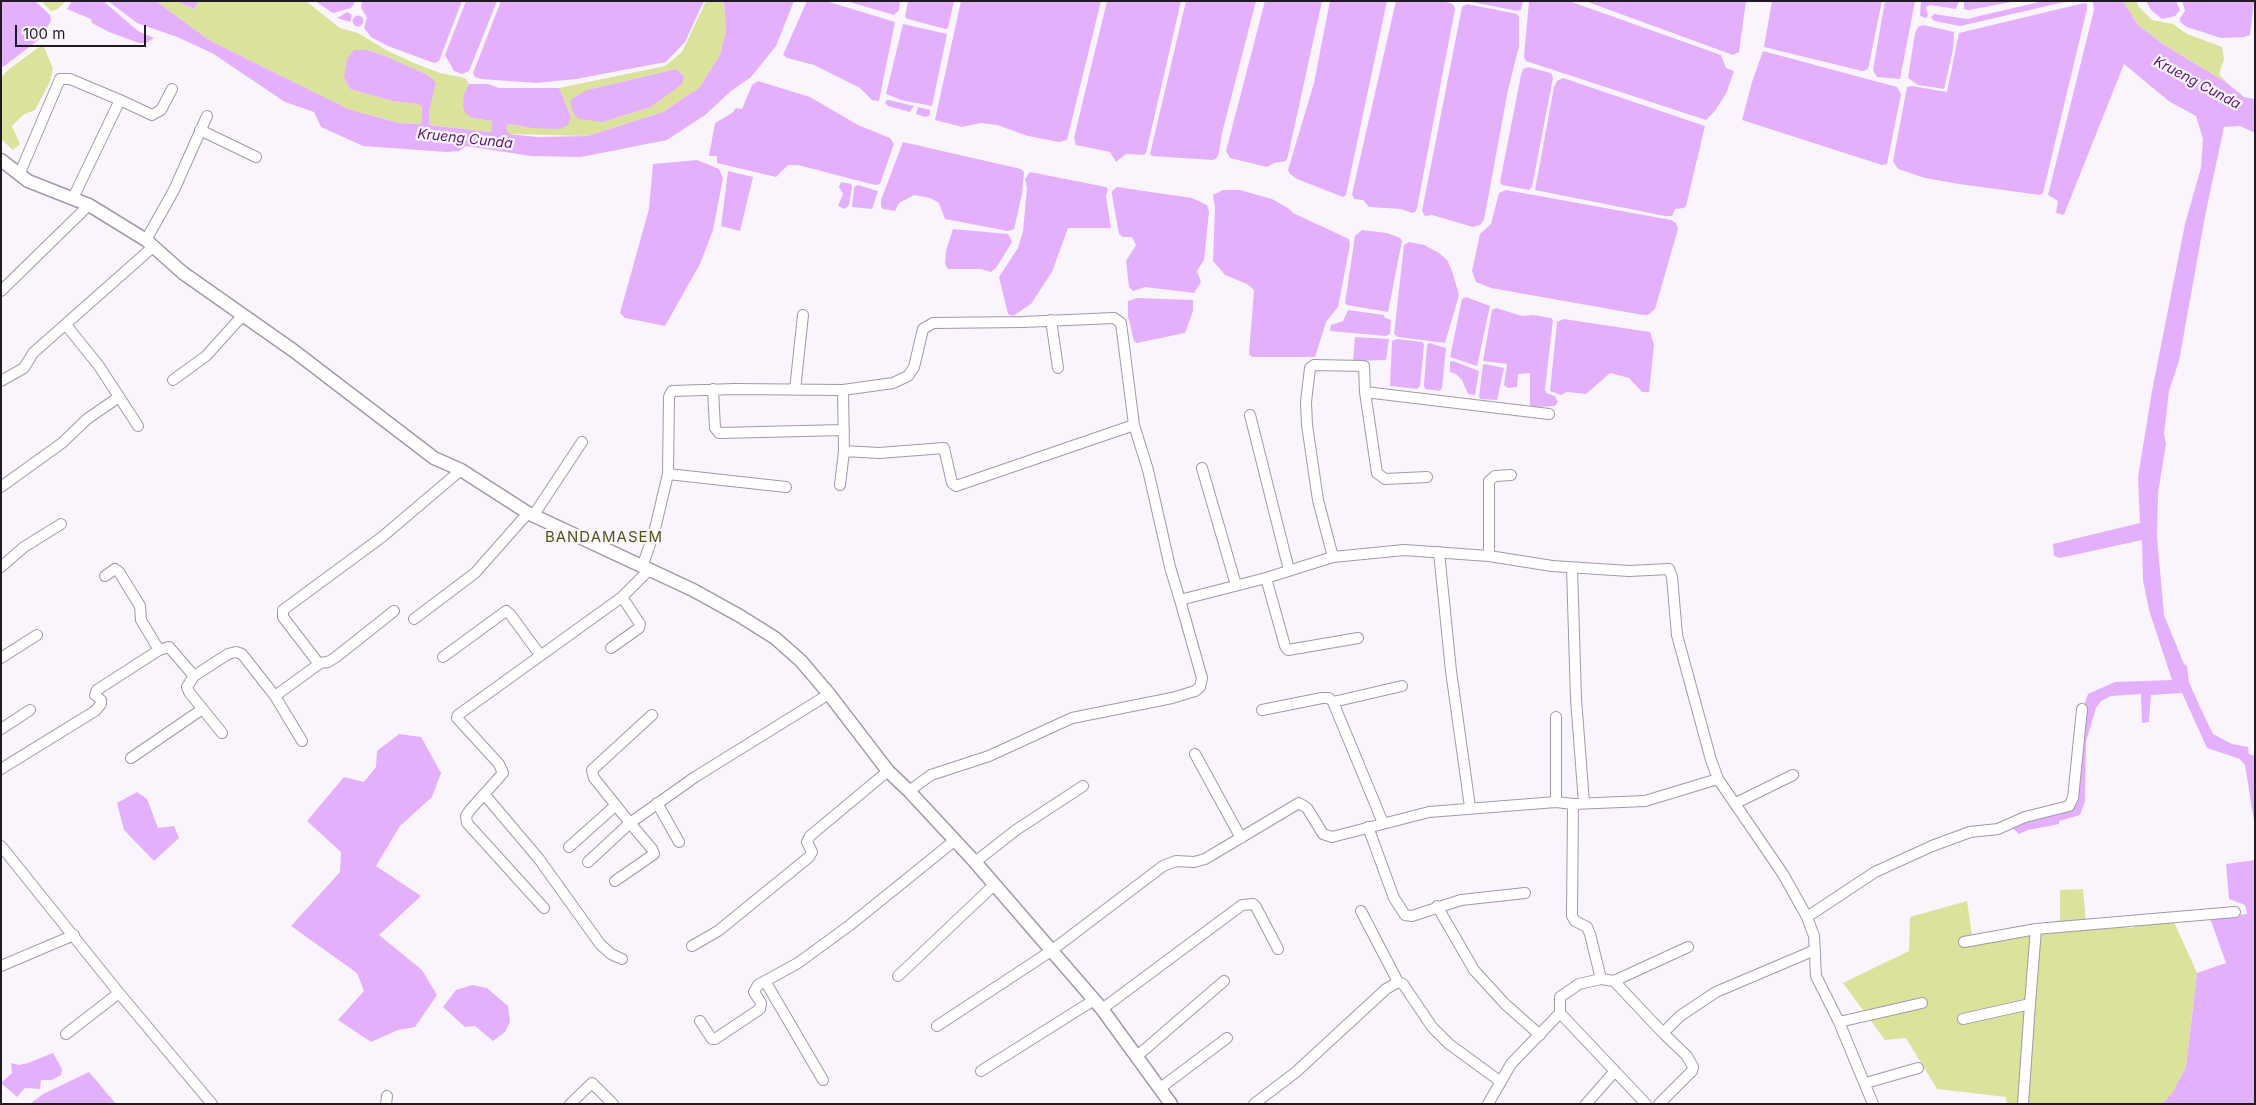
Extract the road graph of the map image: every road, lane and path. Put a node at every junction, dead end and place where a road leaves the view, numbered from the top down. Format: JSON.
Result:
{"nodes":[{"id":1,"x":172,"y":89,"type":"dead end"},
{"id":2,"x":120,"y":100,"type":"junction"},
{"id":3,"x":207,"y":116,"type":"dead end"},
{"id":4,"x":200,"y":130,"type":"junction"},
{"id":5,"x":256,"y":157,"type":"dead end"},
{"id":6,"x":1,"y":160,"type":"edge"},
{"id":7,"x":19,"y":175,"type":"junction"},
{"id":8,"x":74,"y":198,"type":"junction"},
{"id":9,"x":89,"y":205,"type":"junction"},
{"id":10,"x":150,"y":243,"type":"junction"},
{"id":11,"x":1,"y":291,"type":"edge"},
{"id":12,"x":243,"y":315,"type":"junction"},
{"id":13,"x":803,"y":315,"type":"dead end"},
{"id":14,"x":1051,"y":320,"type":"junction"},
{"id":15,"x":66,"y":324,"type":"junction"},
{"id":16,"x":1058,"y":368,"type":"dead end"},
{"id":17,"x":173,"y":380,"type":"dead end"},
{"id":18,"x":1,"y":382,"type":"edge"},
{"id":19,"x":714,"y":389,"type":"junction"},
{"id":20,"x":796,"y":390,"type":"junction"},
{"id":21,"x":843,"y":390,"type":"junction"},
{"id":22,"x":1365,"y":392,"type":"junction"},
{"id":23,"x":119,"y":396,"type":"junction"},
{"id":24,"x":1549,"y":414,"type":"dead end"},
{"id":25,"x":1250,"y":415,"type":"dead end"},
{"id":26,"x":1134,"y":425,"type":"junction"},
{"id":27,"x":138,"y":426,"type":"dead end"},
{"id":28,"x":844,"y":430,"type":"junction"},
{"id":29,"x":582,"y":442,"type":"dead end"},
{"id":30,"x":844,"y":451,"type":"junction"},
{"id":31,"x":1202,"y":468,"type":"dead end"},
{"id":32,"x":461,"y":470,"type":"junction"},
{"id":33,"x":668,"y":474,"type":"junction"},
{"id":34,"x":1511,"y":475,"type":"dead end"},
{"id":35,"x":1427,"y":477,"type":"dead end"},
{"id":36,"x":840,"y":485,"type":"dead end"},
{"id":37,"x":1,"y":487,"type":"edge"},
{"id":38,"x":786,"y":487,"type":"dead end"},
{"id":39,"x":531,"y":515,"type":"junction"},
{"id":40,"x":61,"y":524,"type":"dead end"},
{"id":41,"x":1439,"y":552,"type":"junction"},
{"id":42,"x":1489,"y":556,"type":"junction"},
{"id":43,"x":1333,"y":557,"type":"junction"},
{"id":44,"x":1,"y":567,"type":"edge"},
{"id":45,"x":645,"y":568,"type":"junction"},
{"id":46,"x":1572,"y":568,"type":"junction"},
{"id":47,"x":1289,"y":570,"type":"junction"},
{"id":48,"x":105,"y":576,"type":"dead end"},
{"id":49,"x":1266,"y":578,"type":"junction"},
{"id":50,"x":1236,"y":585,"type":"junction"},
{"id":51,"x":622,"y":597,"type":"junction"},
{"id":52,"x":1180,"y":600,"type":"junction"},
{"id":53,"x":394,"y":611,"type":"dead end"},
{"id":54,"x":414,"y":618,"type":"dead end"},
{"id":55,"x":37,"y":635,"type":"dead end"},
{"id":56,"x":1358,"y":638,"type":"dead end"},
{"id":57,"x":611,"y":648,"type":"dead end"},
{"id":58,"x":159,"y":650,"type":"junction"},
{"id":59,"x":540,"y":655,"type":"junction"},
{"id":60,"x":443,"y":657,"type":"dead end"},
{"id":61,"x":1,"y":658,"type":"edge"},
{"id":62,"x":319,"y":663,"type":"junction"},
{"id":63,"x":194,"y":676,"type":"junction"},
{"id":64,"x":1402,"y":686,"type":"dead end"},
{"id":65,"x":829,"y":694,"type":"junction"},
{"id":66,"x":275,"y":696,"type":"junction"},
{"id":67,"x":1333,"y":702,"type":"junction"},
{"id":68,"x":2082,"y":709,"type":"dead end"},
{"id":69,"x":30,"y":710,"type":"dead end"},
{"id":70,"x":201,"y":710,"type":"junction"},
{"id":71,"x":1262,"y":710,"type":"dead end"},
{"id":72,"x":652,"y":714,"type":"dead end"},
{"id":73,"x":1556,"y":717,"type":"dead end"},
{"id":74,"x":1,"y":730,"type":"edge"},
{"id":75,"x":222,"y":733,"type":"dead end"},
{"id":76,"x":302,"y":741,"type":"dead end"},
{"id":77,"x":1195,"y":754,"type":"dead end"},
{"id":78,"x":131,"y":758,"type":"dead end"},
{"id":79,"x":1,"y":769,"type":"edge"},
{"id":80,"x":888,"y":771,"type":"junction"},
{"id":81,"x":1793,"y":776,"type":"dead end"},
{"id":82,"x":1718,"y":779,"type":"junction"},
{"id":83,"x":1083,"y":786,"type":"dead end"},
{"id":84,"x":909,"y":791,"type":"junction"},
{"id":85,"x":484,"y":794,"type":"junction"},
{"id":86,"x":1556,"y":802,"type":"junction"},
{"id":87,"x":657,"y":803,"type":"junction"},
{"id":88,"x":1584,"y":803,"type":"junction"},
{"id":89,"x":1736,"y":803,"type":"junction"},
{"id":90,"x":1572,"y":804,"type":"junction"},
{"id":91,"x":616,"y":806,"type":"junction"},
{"id":92,"x":1470,"y":807,"type":"junction"},
{"id":93,"x":630,"y":822,"type":"junction"},
{"id":94,"x":1383,"y":823,"type":"junction"},
{"id":95,"x":1368,"y":827,"type":"junction"},
{"id":96,"x":1241,"y":838,"type":"junction"},
{"id":97,"x":954,"y":841,"type":"junction"},
{"id":98,"x":679,"y":842,"type":"dead end"},
{"id":99,"x":1,"y":846,"type":"edge"},
{"id":100,"x":569,"y":847,"type":"dead end"},
{"id":101,"x":588,"y":862,"type":"dead end"},
{"id":102,"x":975,"y":862,"type":"junction"},
{"id":103,"x":615,"y":881,"type":"dead end"},
{"id":104,"x":994,"y":885,"type":"junction"},
{"id":105,"x":1525,"y":893,"type":"dead end"},
{"id":106,"x":1437,"y":906,"type":"junction"},
{"id":107,"x":544,"y":908,"type":"dead end"},
{"id":108,"x":1361,"y":911,"type":"dead end"},
{"id":109,"x":2235,"y":912,"type":"dead end"},
{"id":110,"x":1807,"y":918,"type":"junction"},
{"id":111,"x":2036,"y":929,"type":"junction"},
{"id":112,"x":74,"y":935,"type":"junction"},
{"id":113,"x":1964,"y":942,"type":"dead end"},
{"id":114,"x":692,"y":946,"type":"dead end"},
{"id":115,"x":1688,"y":946,"type":"dead end"},
{"id":116,"x":1278,"y":949,"type":"dead end"},
{"id":117,"x":1815,"y":950,"type":"junction"},
{"id":118,"x":1051,"y":951,"type":"junction"},
{"id":119,"x":622,"y":959,"type":"dead end"},
{"id":120,"x":1,"y":966,"type":"edge"},
{"id":121,"x":898,"y":976,"type":"dead end"},
{"id":122,"x":1601,"y":979,"type":"junction"},
{"id":123,"x":764,"y":981,"type":"junction"},
{"id":124,"x":1224,"y":981,"type":"dead end"},
{"id":125,"x":1614,"y":981,"type":"junction"},
{"id":126,"x":1398,"y":982,"type":"junction"},
{"id":127,"x":119,"y":993,"type":"junction"},
{"id":128,"x":1922,"y":1003,"type":"dead end"},
{"id":129,"x":2030,"y":1004,"type":"junction"},
{"id":130,"x":1098,"y":1005,"type":"junction"},
{"id":131,"x":1560,"y":1013,"type":"junction"},
{"id":132,"x":1964,"y":1019,"type":"dead end"},
{"id":133,"x":700,"y":1021,"type":"dead end"},
{"id":134,"x":1839,"y":1022,"type":"junction"},
{"id":135,"x":937,"y":1026,"type":"dead end"},
{"id":136,"x":1664,"y":1033,"type":"junction"},
{"id":137,"x":66,"y":1034,"type":"dead end"},
{"id":138,"x":1540,"y":1035,"type":"junction"},
{"id":139,"x":1227,"y":1038,"type":"dead end"},
{"id":140,"x":1136,"y":1057,"type":"junction"},
{"id":141,"x":1918,"y":1068,"type":"dead end"},
{"id":142,"x":981,"y":1071,"type":"dead end"},
{"id":143,"x":1615,"y":1071,"type":"junction"},
{"id":144,"x":822,"y":1080,"type":"dead end"},
{"id":145,"x":1501,"y":1082,"type":"junction"},
{"id":146,"x":1866,"y":1083,"type":"junction"},
{"id":147,"x":1159,"y":1089,"type":"junction"},
{"id":148,"x":212,"y":1104,"type":"edge"},
{"id":149,"x":570,"y":1104,"type":"edge"},
{"id":150,"x":613,"y":1104,"type":"edge"},
{"id":151,"x":1171,"y":1104,"type":"edge"},
{"id":152,"x":1254,"y":1104,"type":"edge"},
{"id":153,"x":1488,"y":1104,"type":"edge"},
{"id":154,"x":1586,"y":1104,"type":"edge"},
{"id":155,"x":1646,"y":1104,"type":"edge"},
{"id":156,"x":1659,"y":1104,"type":"edge"},
{"id":157,"x":1873,"y":1104,"type":"edge"},
{"id":158,"x":2023,"y":1104,"type":"edge"}],
"edges":[{"from":1,"to":2,"type":"street"},
{"from":2,"to":7,"type":"street"},
{"from":2,"to":8,"type":"street"},
{"from":3,"to":4,"type":"street"},
{"from":4,"to":5,"type":"street"},
{"from":4,"to":10,"type":"street"},
{"from":6,"to":7,"type":"street"},
{"from":7,"to":8,"type":"street"},
{"from":8,"to":9,"type":"street"},
{"from":9,"to":10,"type":"street"},
{"from":9,"to":11,"type":"street"},
{"from":10,"to":12,"type":"street"},
{"from":10,"to":15,"type":"street"},
{"from":12,"to":17,"type":"street"},
{"from":12,"to":32,"type":"street"},
{"from":13,"to":20,"type":"street"},
{"from":14,"to":16,"type":"street"},
{"from":14,"to":21,"type":"street"},
{"from":14,"to":26,"type":"street"},
{"from":15,"to":18,"type":"street"},
{"from":15,"to":23,"type":"street"},
{"from":19,"to":20,"type":"street"},
{"from":19,"to":28,"type":"street"},
{"from":19,"to":33,"type":"street"},
{"from":20,"to":21,"type":"street"},
{"from":21,"to":28,"type":"street"},
{"from":22,"to":24,"type":"street"},
{"from":22,"to":35,"type":"street"},
{"from":22,"to":43,"type":"street"},
{"from":23,"to":27,"type":"street"},
{"from":23,"to":37,"type":"street"},
{"from":25,"to":47,"type":"street"},
{"from":26,"to":30,"type":"street"},
{"from":26,"to":52,"type":"street"},
{"from":28,"to":30,"type":"street"},
{"from":29,"to":39,"type":"street"},
{"from":30,"to":36,"type":"street"},
{"from":31,"to":50,"type":"street"},
{"from":32,"to":39,"type":"street"},
{"from":32,"to":62,"type":"street"},
{"from":33,"to":38,"type":"street"},
{"from":33,"to":45,"type":"street"},
{"from":34,"to":42,"type":"street"},
{"from":39,"to":45,"type":"street"},
{"from":39,"to":54,"type":"street"},
{"from":40,"to":44,"type":"street"},
{"from":41,"to":42,"type":"street"},
{"from":41,"to":43,"type":"street"},
{"from":41,"to":92,"type":"street"},
{"from":42,"to":46,"type":"street"},
{"from":43,"to":47,"type":"street"},
{"from":45,"to":51,"type":"street"},
{"from":45,"to":65,"type":"street"},
{"from":46,"to":82,"type":"street"},
{"from":46,"to":88,"type":"street"},
{"from":47,"to":49,"type":"street"},
{"from":48,"to":58,"type":"street"},
{"from":49,"to":50,"type":"street"},
{"from":49,"to":56,"type":"street"},
{"from":50,"to":52,"type":"street"},
{"from":51,"to":57,"type":"street"},
{"from":51,"to":59,"type":"street"},
{"from":52,"to":84,"type":"street"},
{"from":53,"to":62,"type":"street"},
{"from":55,"to":61,"type":"street"},
{"from":58,"to":63,"type":"street"},
{"from":58,"to":79,"type":"street"},
{"from":59,"to":60,"type":"street"},
{"from":59,"to":85,"type":"street"},
{"from":62,"to":66,"type":"street"},
{"from":63,"to":66,"type":"street"},
{"from":63,"to":70,"type":"street"},
{"from":64,"to":67,"type":"street"},
{"from":65,"to":80,"type":"street"},
{"from":65,"to":87,"type":"street"},
{"from":66,"to":76,"type":"street"},
{"from":67,"to":71,"type":"street"},
{"from":67,"to":94,"type":"street"},
{"from":68,"to":110,"type":"street"},
{"from":69,"to":74,"type":"street"},
{"from":70,"to":75,"type":"street"},
{"from":70,"to":78,"type":"street"},
{"from":72,"to":91,"type":"street"},
{"from":73,"to":86,"type":"street"},
{"from":77,"to":96,"type":"street"},
{"from":80,"to":84,"type":"street"},
{"from":80,"to":114,"type":"street"},
{"from":81,"to":89,"type":"street"},
{"from":82,"to":88,"type":"street"},
{"from":82,"to":89,"type":"street"},
{"from":83,"to":102,"type":"street"},
{"from":84,"to":97,"type":"street"},
{"from":85,"to":107,"type":"street"},
{"from":85,"to":119,"type":"street"},
{"from":86,"to":90,"type":"street"},
{"from":86,"to":92,"type":"street"},
{"from":87,"to":93,"type":"street"},
{"from":87,"to":98,"type":"street"},
{"from":88,"to":90,"type":"street"},
{"from":89,"to":110,"type":"street"},
{"from":90,"to":122,"type":"street"},
{"from":91,"to":93,"type":"street"},
{"from":91,"to":100,"type":"street"},
{"from":92,"to":94,"type":"street"},
{"from":93,"to":101,"type":"street"},
{"from":93,"to":103,"type":"street"},
{"from":94,"to":95,"type":"street"},
{"from":95,"to":96,"type":"street"},
{"from":95,"to":106,"type":"street"},
{"from":96,"to":118,"type":"street"},
{"from":97,"to":102,"type":"street"},
{"from":97,"to":123,"type":"street"},
{"from":99,"to":112,"type":"street"},
{"from":102,"to":104,"type":"street"},
{"from":104,"to":118,"type":"street"},
{"from":104,"to":121,"type":"street"},
{"from":105,"to":106,"type":"street"},
{"from":106,"to":138,"type":"street"},
{"from":108,"to":126,"type":"street"},
{"from":109,"to":111,"type":"street"},
{"from":110,"to":117,"type":"street"},
{"from":111,"to":113,"type":"street"},
{"from":111,"to":129,"type":"street"},
{"from":112,"to":120,"type":"street"},
{"from":112,"to":127,"type":"street"},
{"from":115,"to":125,"type":"street"},
{"from":116,"to":130,"type":"street"},
{"from":117,"to":134,"type":"street"},
{"from":117,"to":136,"type":"street"},
{"from":118,"to":130,"type":"street"},
{"from":118,"to":135,"type":"street"},
{"from":122,"to":125,"type":"street"},
{"from":122,"to":131,"type":"street"},
{"from":123,"to":133,"type":"street"},
{"from":123,"to":144,"type":"street"},
{"from":124,"to":140,"type":"street"},
{"from":125,"to":136,"type":"street"},
{"from":126,"to":145,"type":"street"},
{"from":126,"to":152,"type":"street"},
{"from":127,"to":137,"type":"street"},
{"from":127,"to":148,"type":"street"},
{"from":128,"to":134,"type":"street"},
{"from":129,"to":132,"type":"street"},
{"from":129,"to":158,"type":"street"},
{"from":130,"to":140,"type":"street"},
{"from":130,"to":142,"type":"street"},
{"from":131,"to":138,"type":"street"},
{"from":131,"to":143,"type":"street"},
{"from":134,"to":146,"type":"street"},
{"from":136,"to":156,"type":"street"},
{"from":138,"to":145,"type":"street"},
{"from":139,"to":147,"type":"street"},
{"from":140,"to":147,"type":"street"},
{"from":141,"to":146,"type":"street"},
{"from":143,"to":154,"type":"street"},
{"from":143,"to":155,"type":"street"},
{"from":145,"to":153,"type":"street"},
{"from":146,"to":157,"type":"street"},
{"from":147,"to":151,"type":"street"},
{"from":149,"to":150,"type":"street"}]}
